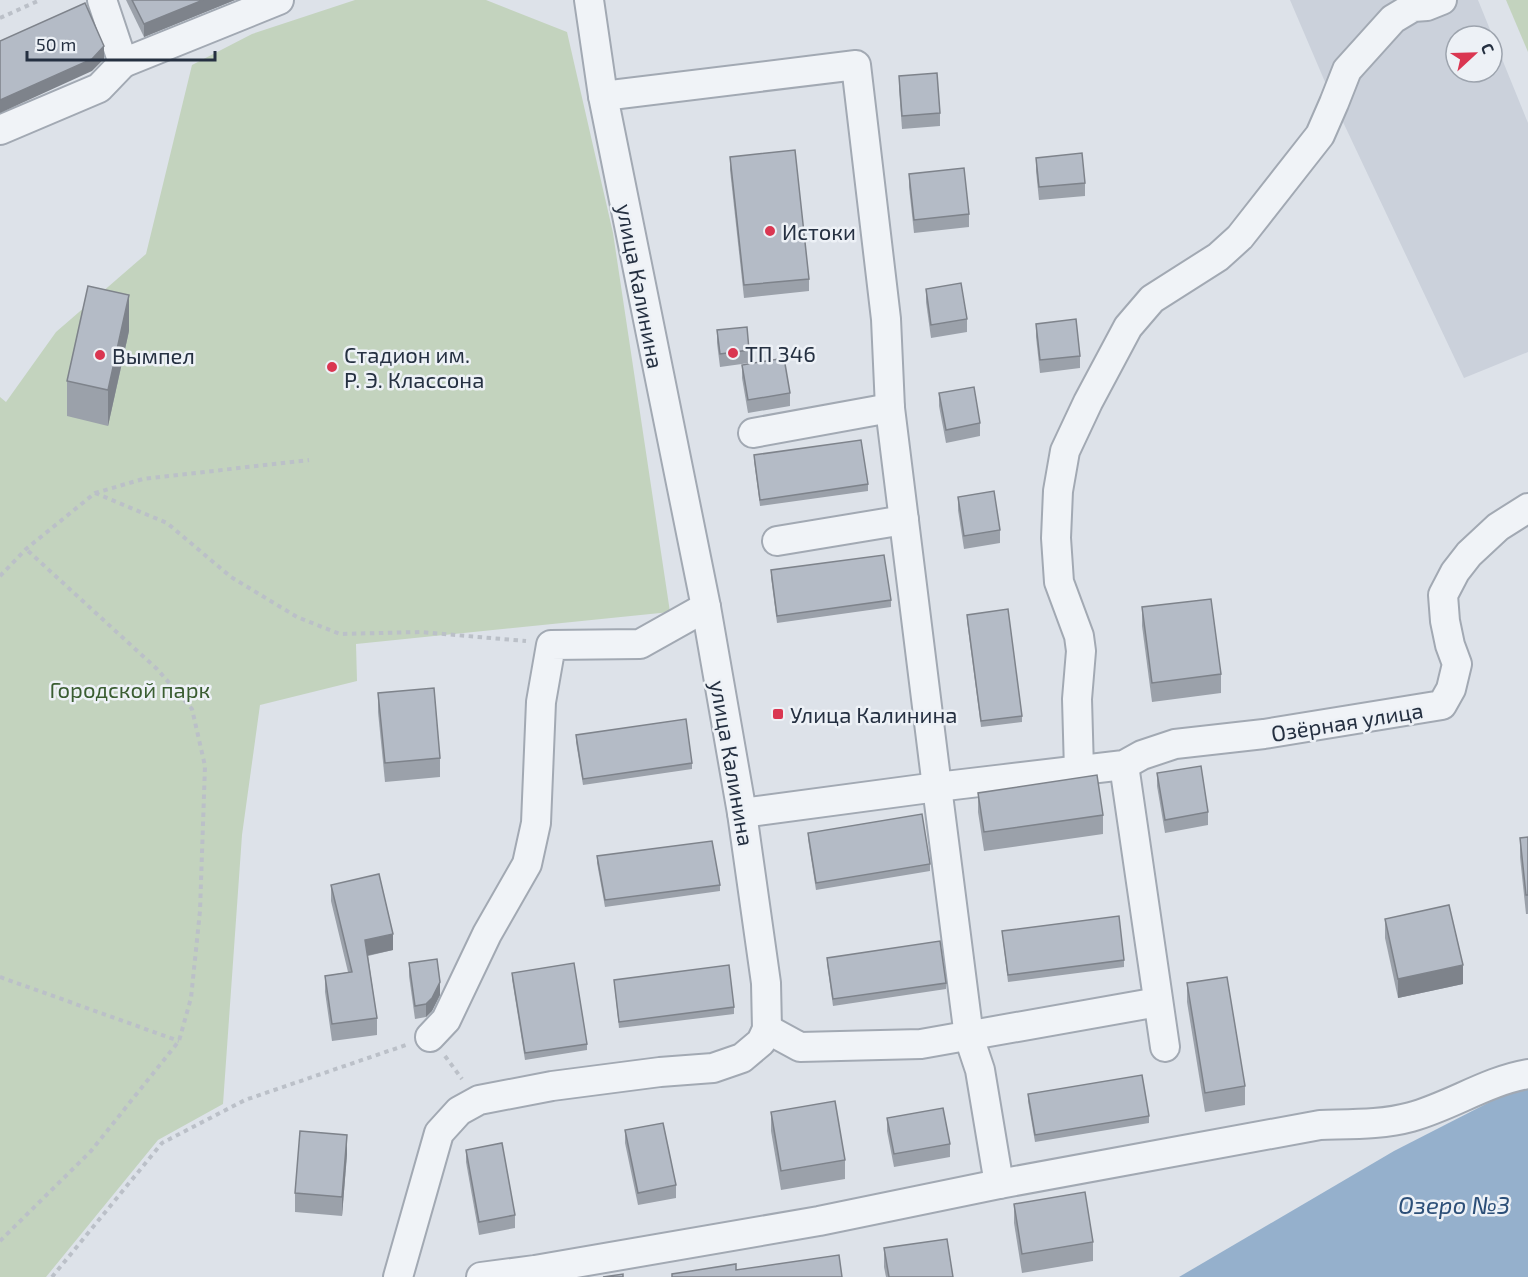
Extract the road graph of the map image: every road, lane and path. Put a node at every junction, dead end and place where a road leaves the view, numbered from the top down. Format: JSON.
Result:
{"nodes":[{"id":1,"x":40,"y":0,"type":"edge"},
{"id":2,"x":102,"y":0,"type":"edge"},
{"id":3,"x":279,"y":0,"type":"edge"},
{"id":4,"x":589,"y":0,"type":"edge"},
{"id":5,"x":1442,"y":0,"type":"edge"},
{"id":6,"x":1411,"y":3,"type":"edge"},
{"id":7,"x":0,"y":18,"type":"edge"},
{"id":8,"x":123,"y":63,"type":"junction"},
{"id":9,"x":603,"y":96,"type":"junction"},
{"id":10,"x":0,"y":130,"type":"edge"},
{"id":11,"x":890,"y":408,"type":"junction"},
{"id":12,"x":753,"y":433,"type":"dead end"},
{"id":13,"x":309,"y":460,"type":"dead end"},
{"id":14,"x":95,"y":493,"type":"junction"},
{"id":15,"x":1528,"y":508,"type":"edge"},
{"id":16,"x":904,"y":520,"type":"junction"},
{"id":17,"x":777,"y":541,"type":"dead end"},
{"id":18,"x":26,"y":549,"type":"junction"},
{"id":19,"x":0,"y":576,"type":"edge"},
{"id":20,"x":706,"y":607,"type":"junction"},
{"id":21,"x":551,"y":645,"type":"junction"},
{"id":22,"x":1124,"y":765,"type":"junction"},
{"id":23,"x":1079,"y":770,"type":"junction"},
{"id":24,"x":937,"y":787,"type":"junction"},
{"id":25,"x":742,"y":813,"type":"junction"},
{"id":26,"x":0,"y":977,"type":"edge"},
{"id":27,"x":1158,"y":1002,"type":"junction"},
{"id":28,"x":767,"y":1029,"type":"junction"},
{"id":29,"x":430,"y":1037,"type":"junction"},
{"id":30,"x":969,"y":1037,"type":"junction"},
{"id":31,"x":179,"y":1041,"type":"junction"},
{"id":32,"x":1165,"y":1047,"type":"dead end"},
{"id":33,"x":1526,"y":1073,"type":"edge"},
{"id":34,"x":479,"y":1100,"type":"junction"},
{"id":35,"x":999,"y":1184,"type":"junction"},
{"id":36,"x":0,"y":1241,"type":"edge"},
{"id":37,"x":52,"y":1277,"type":"edge"},
{"id":38,"x":398,"y":1277,"type":"edge"},
{"id":39,"x":481,"y":1277,"type":"edge"}],
"edges":[{"from":1,"to":7,"type":"path"},
{"from":2,"to":8,"type":"street"},
{"from":3,"to":8,"type":"street"},
{"from":4,"to":9,"type":"street","name":"улица Калинина"},
{"from":5,"to":6,"type":"street"},
{"from":6,"to":23,"type":"street"},
{"from":8,"to":10,"type":"street"},
{"from":9,"to":11,"type":"street"},
{"from":9,"to":20,"type":"street","name":"улица Калинина"},
{"from":11,"to":12,"type":"street"},
{"from":11,"to":16,"type":"street"},
{"from":13,"to":14,"type":"path"},
{"from":14,"to":18,"type":"path"},
{"from":14,"to":21,"type":"path"},
{"from":15,"to":22,"type":"street","name":"Озёрная улица"},
{"from":16,"to":17,"type":"street"},
{"from":16,"to":24,"type":"street"},
{"from":18,"to":19,"type":"path"},
{"from":18,"to":31,"type":"path"},
{"from":20,"to":21,"type":"street"},
{"from":20,"to":25,"type":"street","name":"улица Калинина"},
{"from":21,"to":29,"type":"street"},
{"from":22,"to":23,"type":"street"},
{"from":22,"to":27,"type":"street"},
{"from":23,"to":24,"type":"street"},
{"from":24,"to":25,"type":"street"},
{"from":24,"to":30,"type":"street"},
{"from":25,"to":28,"type":"street","name":"улица Калинина"},
{"from":26,"to":31,"type":"path"},
{"from":27,"to":30,"type":"street"},
{"from":27,"to":32,"type":"street"},
{"from":28,"to":30,"type":"street"},
{"from":28,"to":34,"type":"street"},
{"from":29,"to":34,"type":"path"},
{"from":29,"to":37,"type":"path"},
{"from":30,"to":35,"type":"street"},
{"from":31,"to":36,"type":"path"},
{"from":33,"to":35,"type":"street"},
{"from":34,"to":38,"type":"street"},
{"from":35,"to":39,"type":"street"}]}
